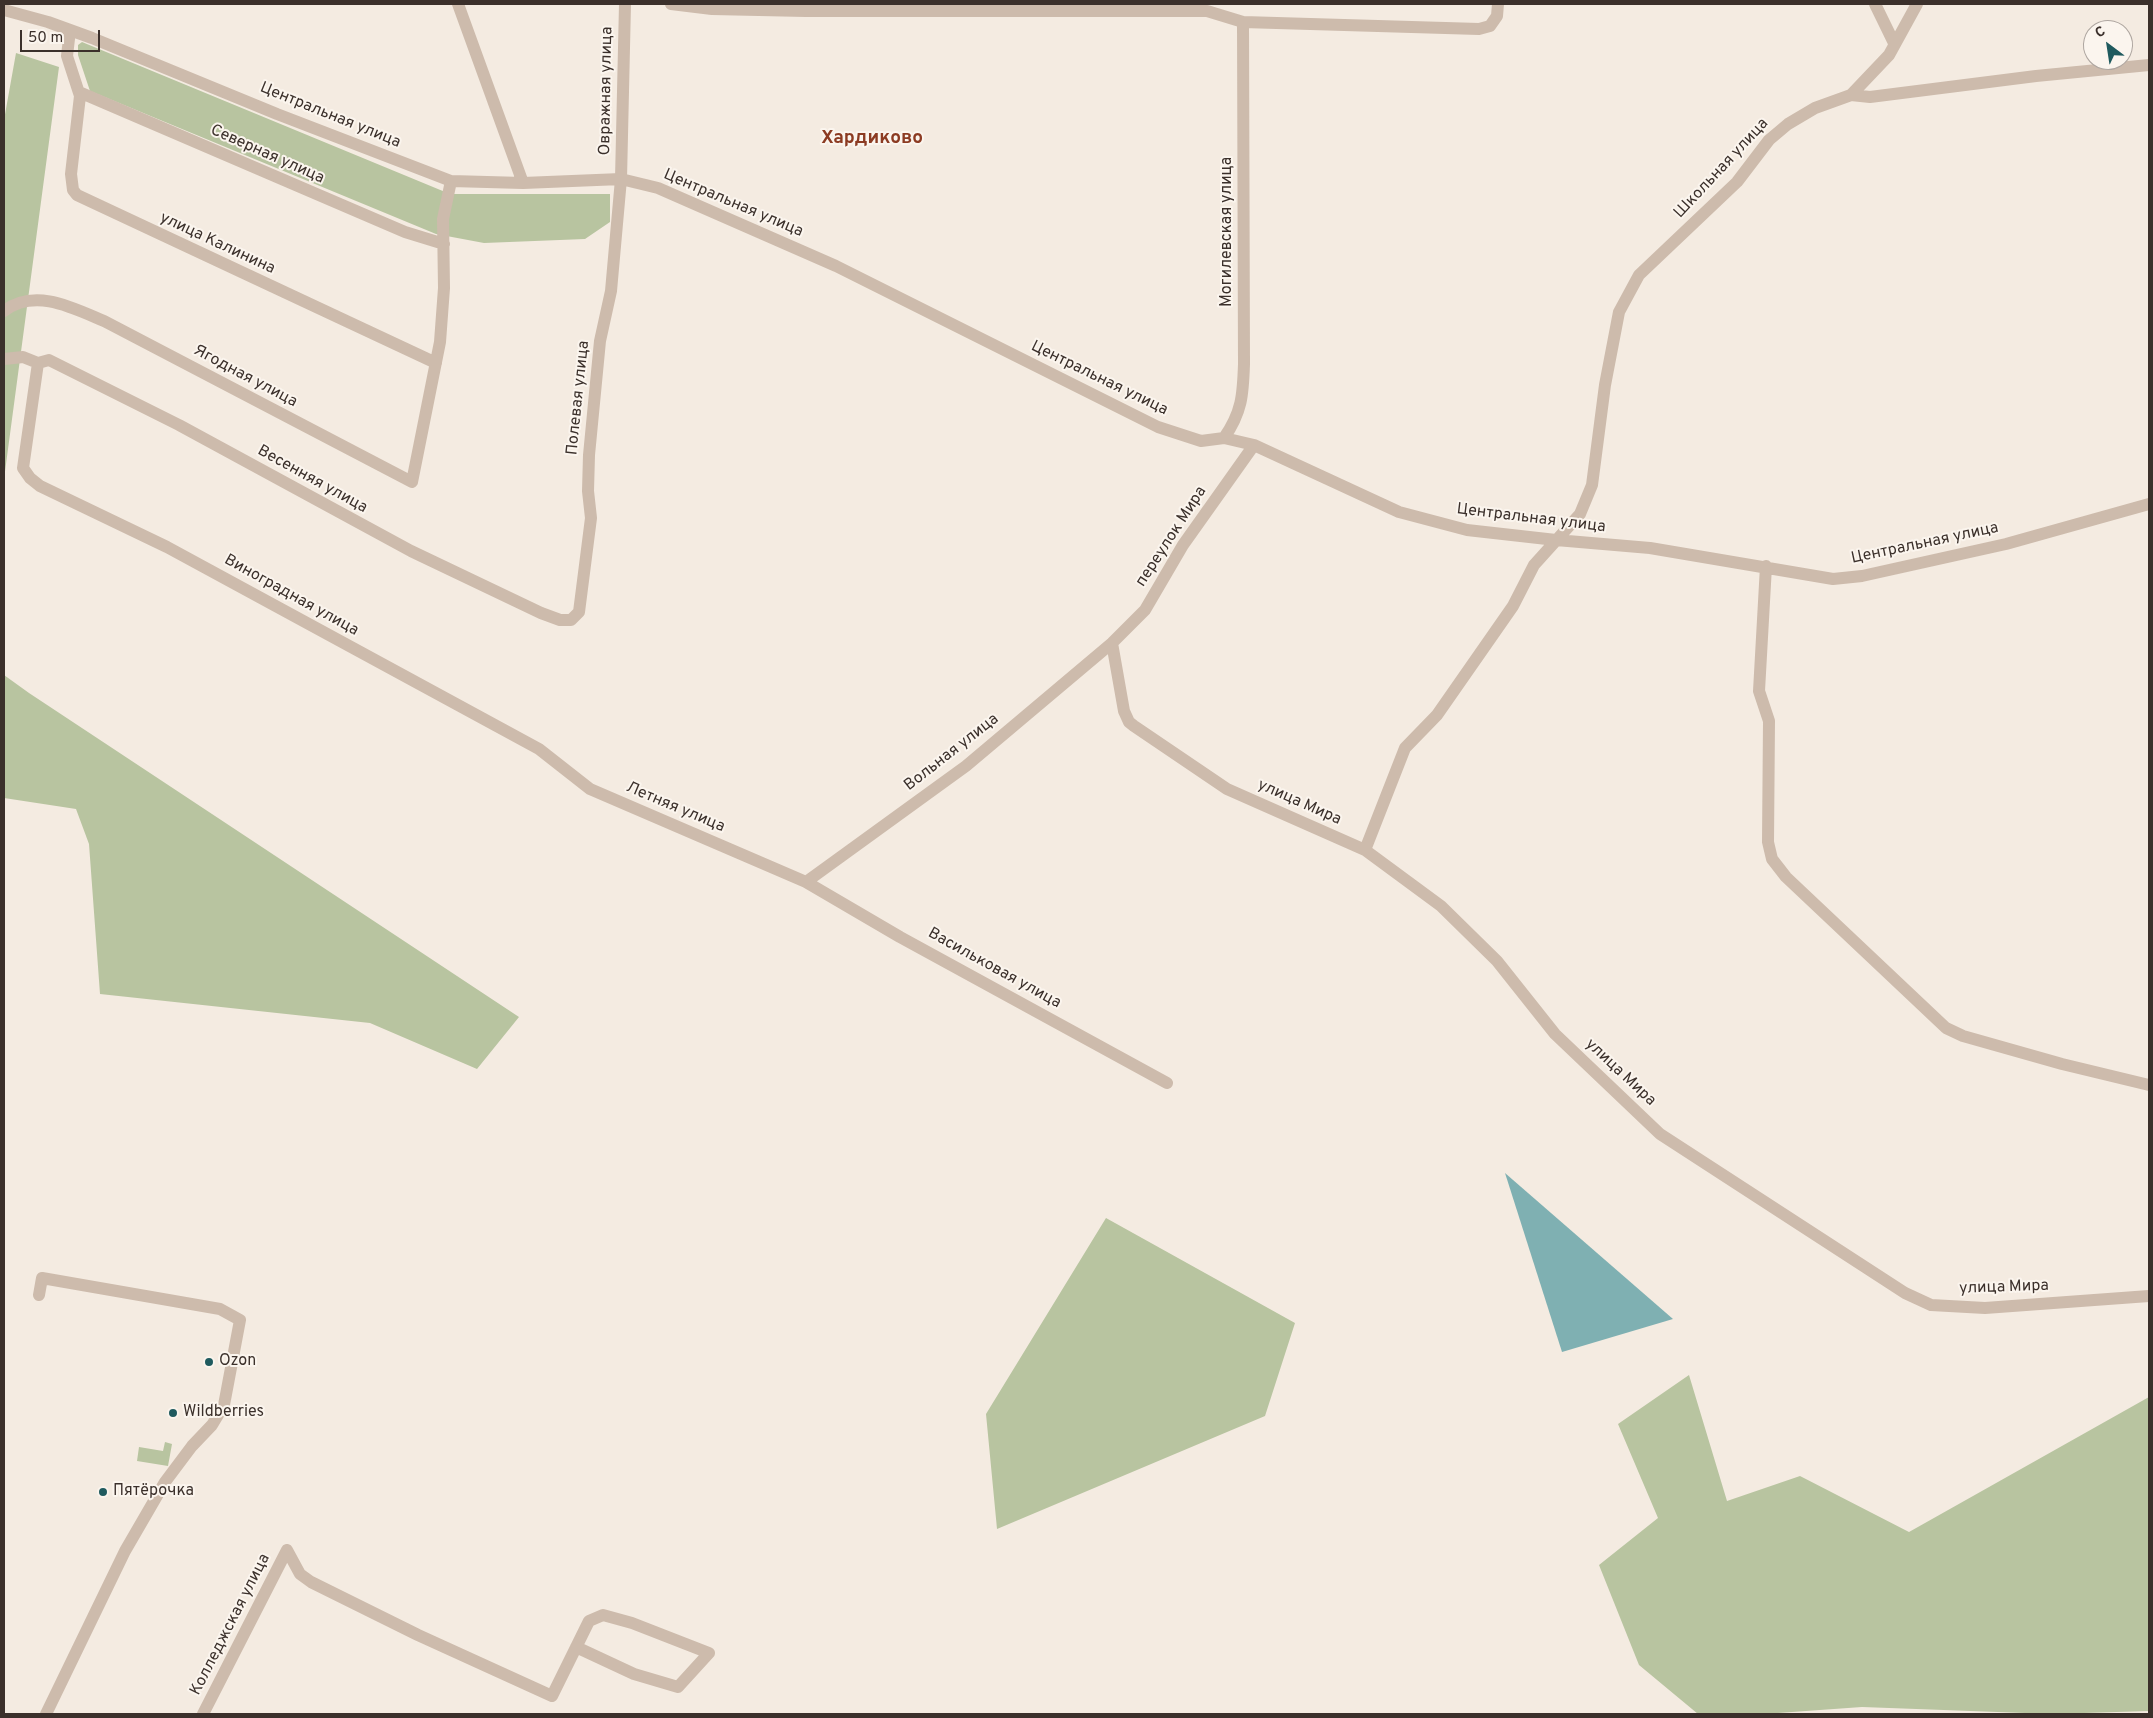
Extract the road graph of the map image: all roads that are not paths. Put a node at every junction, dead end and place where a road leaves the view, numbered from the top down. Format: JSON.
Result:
{"nodes":[{"id":1,"x":458,"y":4,"type":"edge"},
{"id":2,"x":625,"y":4,"type":"edge"},
{"id":3,"x":671,"y":4,"type":"edge"},
{"id":4,"x":1498,"y":4,"type":"edge"},
{"id":5,"x":1875,"y":4,"type":"edge"},
{"id":6,"x":1917,"y":4,"type":"edge"},
{"id":7,"x":806,"y":7,"type":"edge"},
{"id":8,"x":1151,"y":7,"type":"edge"},
{"id":9,"x":1102,"y":8,"type":"edge"},
{"id":10,"x":4,"y":10,"type":"edge"},
{"id":11,"x":1243,"y":22,"type":"junction"},
{"id":12,"x":70,"y":30,"type":"junction"},
{"id":13,"x":1894,"y":43,"type":"junction"},
{"id":14,"x":2149,"y":65,"type":"edge"},
{"id":15,"x":80,"y":94,"type":"junction"},
{"id":16,"x":1851,"y":95,"type":"junction"},
{"id":17,"x":621,"y":179,"type":"junction"},
{"id":18,"x":451,"y":181,"type":"junction"},
{"id":19,"x":523,"y":183,"type":"junction"},
{"id":20,"x":444,"y":244,"type":"junction"},
{"id":21,"x":4,"y":311,"type":"edge"},
{"id":22,"x":4,"y":359,"type":"edge"},
{"id":23,"x":38,"y":363,"type":"junction"},
{"id":24,"x":436,"y":363,"type":"junction"},
{"id":25,"x":1224,"y":438,"type":"junction"},
{"id":26,"x":1254,"y":445,"type":"junction"},
{"id":27,"x":2149,"y":504,"type":"edge"},
{"id":28,"x":1556,"y":540,"type":"junction"},
{"id":29,"x":1766,"y":566,"type":"junction"},
{"id":30,"x":574,"y":618,"type":"joint"},
{"id":31,"x":1112,"y":643,"type":"junction"},
{"id":32,"x":539,"y":749,"type":"joint"},
{"id":33,"x":1365,"y":850,"type":"junction"},
{"id":34,"x":806,"y":882,"type":"junction"},
{"id":35,"x":1167,"y":1083,"type":"dead end"},
{"id":36,"x":2149,"y":1085,"type":"edge"},
{"id":37,"x":38,"y":1295,"type":"dead end"},
{"id":38,"x":2149,"y":1296,"type":"edge"},
{"id":39,"x":576,"y":1647,"type":"junction"},
{"id":40,"x":46,"y":1714,"type":"edge"},
{"id":41,"x":203,"y":1714,"type":"edge"}],
"edges":[{"from":1,"to":19,"type":"street"},
{"from":2,"to":17,"type":"street","name":"Овражная улица"},
{"from":3,"to":7,"type":"street"},
{"from":4,"to":11,"type":"street"},
{"from":5,"to":13,"type":"street"},
{"from":6,"to":13,"type":"street"},
{"from":7,"to":9,"type":"street"},
{"from":8,"to":9,"type":"street"},
{"from":8,"to":11,"type":"street"},
{"from":10,"to":12,"type":"street","name":"Центральная улица"},
{"from":11,"to":25,"type":"street","name":"Могилевская улица"},
{"from":12,"to":15,"type":"street"},
{"from":12,"to":18,"type":"street","name":"Центральная улица"},
{"from":13,"to":16,"type":"street"},
{"from":14,"to":16,"type":"street","name":"Школьная улица"},
{"from":15,"to":20,"type":"street","name":"Северная улица"},
{"from":15,"to":24,"type":"street","name":"улица Калинина"},
{"from":16,"to":28,"type":"street","name":"Школьная улица"},
{"from":17,"to":19,"type":"street","name":"Центральная улица"},
{"from":17,"to":25,"type":"street","name":"Центральная улица"},
{"from":17,"to":30,"type":"street","name":"Полевая улица"},
{"from":18,"to":19,"type":"street","name":"Центральная улица"},
{"from":18,"to":20,"type":"street"},
{"from":20,"to":24,"type":"street"},
{"from":21,"to":24,"type":"street","name":"Ягодная улица"},
{"from":22,"to":23,"type":"street","name":"Весенняя улица"},
{"from":23,"to":30,"type":"street","name":"Весенняя улица"},
{"from":23,"to":32,"type":"street","name":"Виноградная улица"},
{"from":25,"to":26,"type":"street","name":"Центральная улица"},
{"from":26,"to":28,"type":"street","name":"Центральная улица"},
{"from":26,"to":31,"type":"street","name":"переулок Мира"},
{"from":27,"to":29,"type":"street","name":"Центральная улица"},
{"from":28,"to":29,"type":"street","name":"Центральная улица"},
{"from":28,"to":33,"type":"street","name":"Школьная улица"},
{"from":29,"to":36,"type":"street"},
{"from":31,"to":33,"type":"street","name":"улица Мира"},
{"from":31,"to":34,"type":"street","name":"Вольная улица"},
{"from":32,"to":34,"type":"street","name":"Летняя улица"},
{"from":33,"to":38,"type":"street","name":"улица Мира"},
{"from":34,"to":35,"type":"street","name":"Васильковая улица"},
{"from":37,"to":40,"type":"street"},
{"from":39,"to":39,"type":"street"},
{"from":39,"to":41,"type":"street","name":"Колледжская улица"}]}
